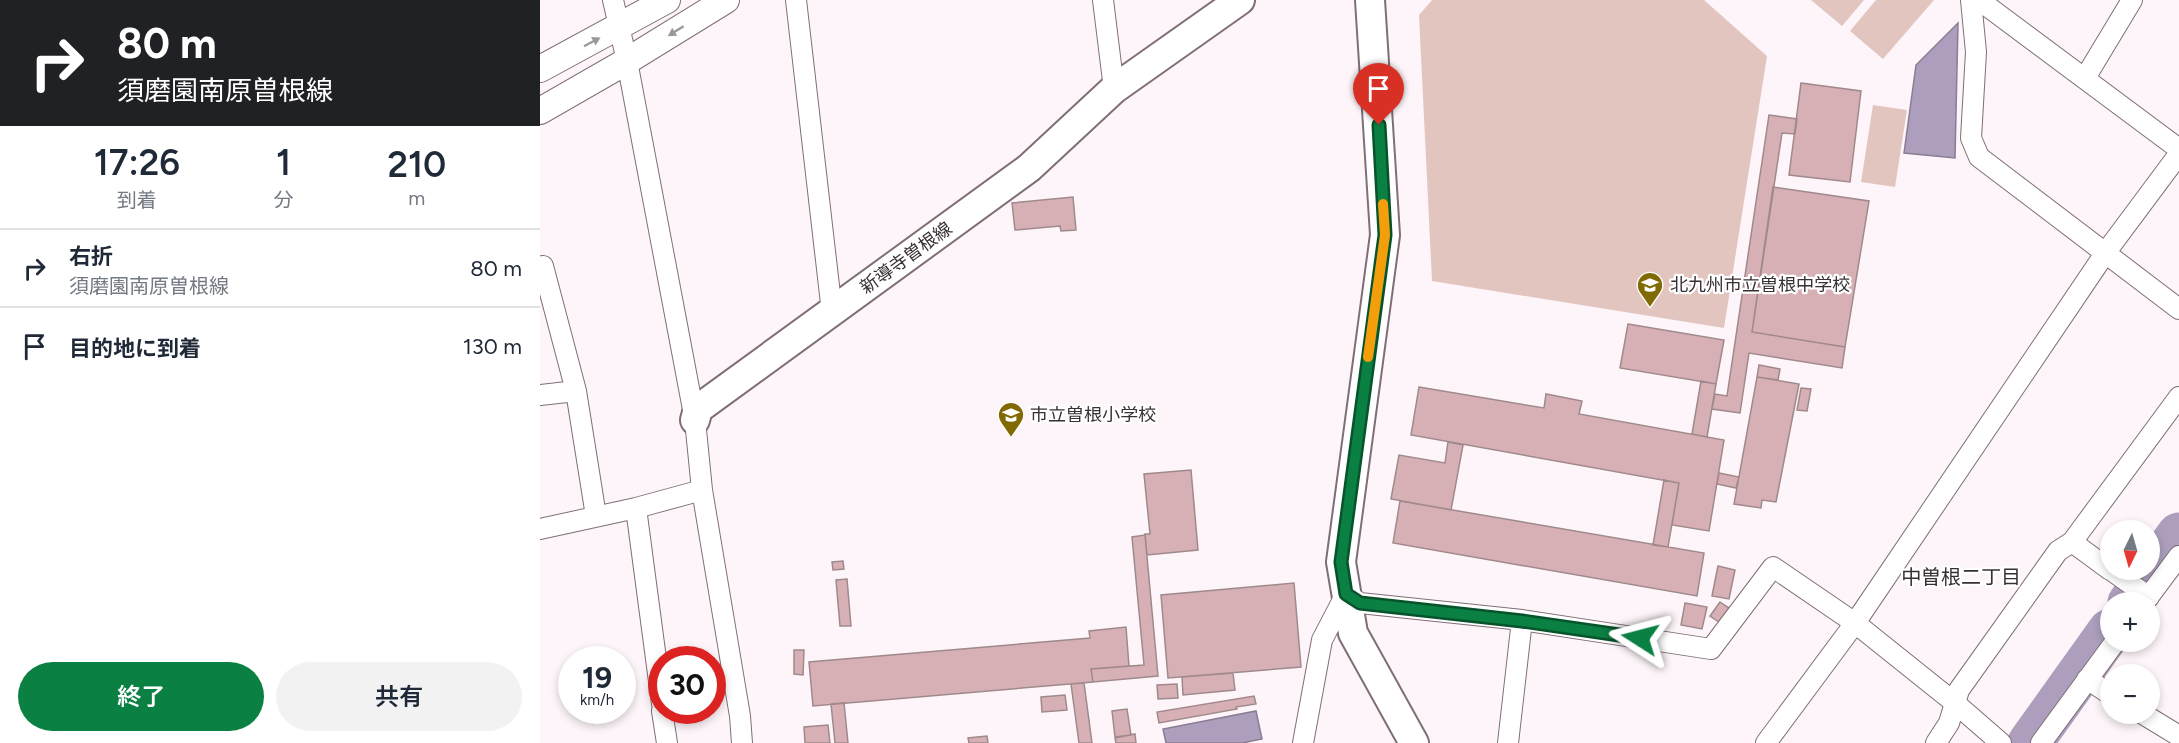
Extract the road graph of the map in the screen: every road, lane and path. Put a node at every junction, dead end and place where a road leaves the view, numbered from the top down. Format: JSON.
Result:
{"nodes":[{"id":1,"x":613,"y":0,"type":"edge"},
{"id":2,"x":667,"y":0,"type":"edge"},
{"id":3,"x":726,"y":0,"type":"edge"},
{"id":4,"x":796,"y":0,"type":"edge"},
{"id":5,"x":1103,"y":0,"type":"edge"},
{"id":6,"x":1240,"y":0,"type":"edge"},
{"id":7,"x":1370,"y":0,"type":"edge"},
{"id":8,"x":1971,"y":0,"type":"edge"},
{"id":9,"x":1979,"y":0,"type":"edge"},
{"id":10,"x":2132,"y":0,"type":"edge"},
{"id":11,"x":618,"y":28,"type":"junction"},
{"id":12,"x":627,"y":61,"type":"junction"},
{"id":13,"x":540,"y":69,"type":"edge"},
{"id":14,"x":2085,"y":78,"type":"junction"},
{"id":15,"x":1114,"y":89,"type":"junction"},
{"id":16,"x":540,"y":111,"type":"edge"},
{"id":17,"x":2179,"y":148,"type":"edge"},
{"id":18,"x":2179,"y":154,"type":"edge"},
{"id":19,"x":2106,"y":252,"type":"junction"},
{"id":20,"x":543,"y":266,"type":"dead end"},
{"id":21,"x":2179,"y":309,"type":"edge"},
{"id":22,"x":832,"y":312,"type":"junction"},
{"id":23,"x":576,"y":391,"type":"junction"},
{"id":24,"x":540,"y":395,"type":"edge"},
{"id":25,"x":2179,"y":397,"type":"edge"},
{"id":26,"x":695,"y":420,"type":"junction"},
{"id":27,"x":702,"y":490,"type":"junction"},
{"id":28,"x":636,"y":507,"type":"junction"},
{"id":29,"x":596,"y":516,"type":"junction"},
{"id":30,"x":540,"y":529,"type":"edge"},
{"id":31,"x":2072,"y":542,"type":"junction"},
{"id":32,"x":2179,"y":556,"type":"edge"},
{"id":33,"x":2100,"y":562,"type":"edge"},
{"id":34,"x":2123,"y":580,"type":"edge"},
{"id":35,"x":2137,"y":592,"type":"edge"},
{"id":36,"x":2152,"y":592,"type":"edge"},
{"id":37,"x":1346,"y":594,"type":"junction"},
{"id":38,"x":1522,"y":621,"type":"junction"},
{"id":39,"x":1855,"y":623,"type":"junction"},
{"id":40,"x":654,"y":646,"type":"edge"},
{"id":41,"x":2107,"y":652,"type":"edge"},
{"id":42,"x":2087,"y":679,"type":"junction"},
{"id":43,"x":2100,"y":687,"type":"edge"},
{"id":44,"x":1955,"y":703,"type":"junction"},
{"id":45,"x":664,"y":724,"type":"edge"},
{"id":46,"x":2159,"y":724,"type":"edge"},
{"id":47,"x":2179,"y":736,"type":"edge"},
{"id":48,"x":666,"y":743,"type":"edge"},
{"id":49,"x":742,"y":743,"type":"edge"},
{"id":50,"x":1303,"y":743,"type":"edge"},
{"id":51,"x":1414,"y":743,"type":"edge"},
{"id":52,"x":1508,"y":743,"type":"edge"},
{"id":53,"x":1766,"y":743,"type":"edge"},
{"id":54,"x":1936,"y":743,"type":"edge"},
{"id":55,"x":2001,"y":743,"type":"edge"},
{"id":56,"x":2042,"y":743,"type":"edge"}],
"edges":[{"from":1,"to":11,"type":"street"},
{"from":2,"to":11,"type":"street"},
{"from":3,"to":12,"type":"street","one_way":true},
{"from":4,"to":22,"type":"street"},
{"from":5,"to":15,"type":"street"},
{"from":6,"to":15,"type":"main road","name":"新導寺曽根線"},
{"from":7,"to":37,"type":"main road"},
{"from":8,"to":19,"type":"street"},
{"from":9,"to":14,"type":"street"},
{"from":10,"to":14,"type":"street"},
{"from":11,"to":12,"type":"street"},
{"from":13,"to":11,"type":"street","one_way":true},
{"from":12,"to":16,"type":"street"},
{"from":12,"to":26,"type":"street"},
{"from":14,"to":17,"type":"street"},
{"from":15,"to":22,"type":"main road","name":"新導寺曽根線"},
{"from":18,"to":19,"type":"street"},
{"from":19,"to":21,"type":"street"},
{"from":19,"to":39,"type":"street"},
{"from":20,"to":23,"type":"street"},
{"from":22,"to":26,"type":"main road","name":"新導寺曽根線"},
{"from":23,"to":24,"type":"street"},
{"from":23,"to":29,"type":"street"},
{"from":25,"to":31,"type":"street"},
{"from":26,"to":27,"type":"street"},
{"from":27,"to":28,"type":"street"},
{"from":27,"to":49,"type":"street"},
{"from":28,"to":29,"type":"street"},
{"from":28,"to":40,"type":"street"},
{"from":29,"to":30,"type":"street"},
{"from":31,"to":33,"type":"street"},
{"from":31,"to":44,"type":"street"},
{"from":32,"to":36,"type":"street"},
{"from":34,"to":35,"type":"street"},
{"from":37,"to":38,"type":"street"},
{"from":37,"to":50,"type":"street"},
{"from":37,"to":51,"type":"main road"},
{"from":38,"to":39,"type":"street"},
{"from":38,"to":52,"type":"street"},
{"from":39,"to":44,"type":"street"},
{"from":39,"to":53,"type":"street"},
{"from":41,"to":42,"type":"street"},
{"from":42,"to":43,"type":"street"},
{"from":42,"to":56,"type":"street"},
{"from":44,"to":54,"type":"street"},
{"from":44,"to":55,"type":"street"},
{"from":45,"to":48,"type":"street"},
{"from":46,"to":47,"type":"street"}]}
